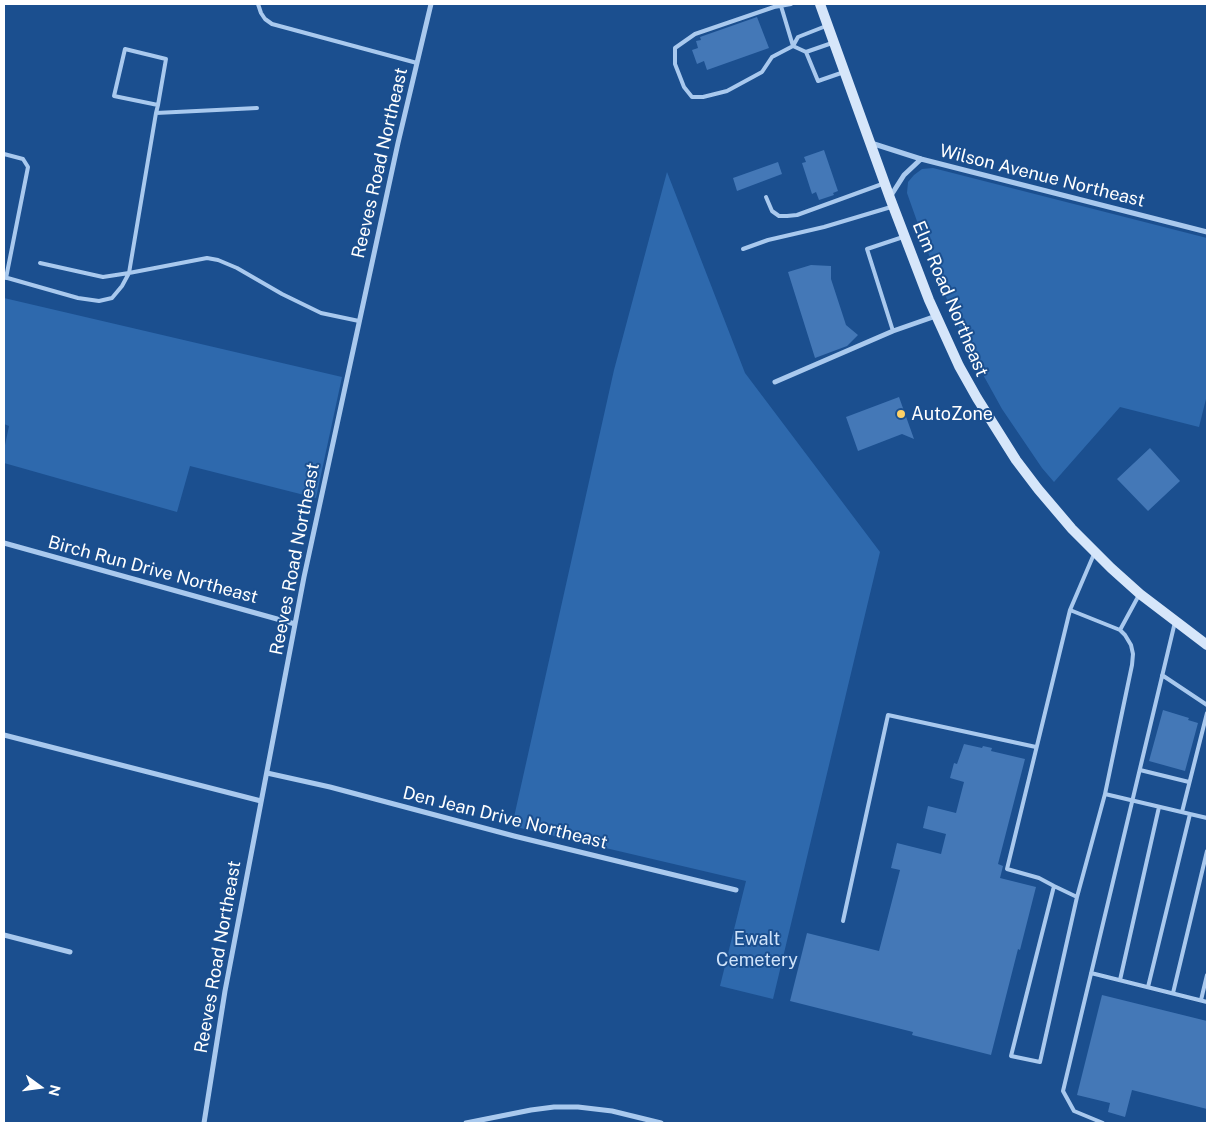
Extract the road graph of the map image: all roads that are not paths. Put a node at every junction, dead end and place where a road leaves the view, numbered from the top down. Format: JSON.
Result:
{"nodes":[{"id":1,"x":258,"y":4,"type":"edge"},
{"id":2,"x":431,"y":4,"type":"edge"},
{"id":3,"x":791,"y":4,"type":"edge"},
{"id":4,"x":820,"y":4,"type":"edge"},
{"id":5,"x":781,"y":6,"type":"junction"},
{"id":6,"x":828,"y":25,"type":"junction"},
{"id":7,"x":834,"y":42,"type":"junction"},
{"id":8,"x":793,"y":46,"type":"junction"},
{"id":9,"x":806,"y":52,"type":"junction"},
{"id":10,"x":417,"y":63,"type":"junction"},
{"id":11,"x":844,"y":71,"type":"junction"},
{"id":12,"x":158,"y":105,"type":"junction"},
{"id":13,"x":257,"y":108,"type":"dead end"},
{"id":14,"x":156,"y":113,"type":"junction"},
{"id":15,"x":871,"y":143,"type":"junction"},
{"id":16,"x":4,"y":154,"type":"edge"},
{"id":17,"x":921,"y":159,"type":"junction"},
{"id":18,"x":885,"y":183,"type":"junction"},
{"id":19,"x":766,"y":197,"type":"dead end"},
{"id":20,"x":892,"y":202,"type":"junction"},
{"id":21,"x":1207,"y":232,"type":"edge"},
{"id":22,"x":905,"y":236,"type":"junction"},
{"id":23,"x":743,"y":248,"type":"dead end"},
{"id":24,"x":40,"y":263,"type":"dead end"},
{"id":25,"x":129,"y":273,"type":"junction"},
{"id":26,"x":5,"y":278,"type":"edge"},
{"id":27,"x":936,"y":315,"type":"junction"},
{"id":28,"x":359,"y":321,"type":"junction"},
{"id":29,"x":893,"y":330,"type":"junction"},
{"id":30,"x":775,"y":382,"type":"dead end"},
{"id":31,"x":4,"y":543,"type":"edge"},
{"id":32,"x":1095,"y":552,"type":"junction"},
{"id":33,"x":1140,"y":594,"type":"junction"},
{"id":34,"x":1070,"y":610,"type":"junction"},
{"id":35,"x":1175,"y":622,"type":"junction"},
{"id":36,"x":295,"y":624,"type":"junction"},
{"id":37,"x":1120,"y":630,"type":"junction"},
{"id":38,"x":1207,"y":645,"type":"edge"},
{"id":39,"x":1162,"y":675,"type":"junction"},
{"id":40,"x":1207,"y":705,"type":"edge"},
{"id":41,"x":1207,"y":713,"type":"edge"},
{"id":42,"x":4,"y":735,"type":"edge"},
{"id":43,"x":1036,"y":747,"type":"junction"},
{"id":44,"x":1140,"y":770,"type":"junction"},
{"id":45,"x":267,"y":773,"type":"junction"},
{"id":46,"x":1189,"y":782,"type":"junction"},
{"id":47,"x":1105,"y":794,"type":"junction"},
{"id":48,"x":1132,"y":800,"type":"junction"},
{"id":49,"x":261,"y":801,"type":"junction"},
{"id":50,"x":1159,"y":806,"type":"junction"},
{"id":51,"x":1182,"y":812,"type":"junction"},
{"id":52,"x":1190,"y":814,"type":"junction"},
{"id":53,"x":1207,"y":818,"type":"edge"},
{"id":54,"x":1207,"y":851,"type":"edge"},
{"id":55,"x":1054,"y":886,"type":"junction"},
{"id":56,"x":736,"y":890,"type":"dead end"},
{"id":57,"x":1078,"y":897,"type":"junction"},
{"id":58,"x":843,"y":921,"type":"dead end"},
{"id":59,"x":4,"y":935,"type":"edge"},
{"id":60,"x":70,"y":952,"type":"dead end"},
{"id":61,"x":1091,"y":973,"type":"junction"},
{"id":62,"x":1207,"y":975,"type":"edge"},
{"id":63,"x":1120,"y":980,"type":"junction"},
{"id":64,"x":1148,"y":987,"type":"junction"},
{"id":65,"x":1173,"y":993,"type":"junction"},
{"id":66,"x":1202,"y":1000,"type":"junction"},
{"id":67,"x":1207,"y":1002,"type":"edge"},
{"id":68,"x":204,"y":1123,"type":"edge"},
{"id":69,"x":466,"y":1123,"type":"edge"},
{"id":70,"x":661,"y":1123,"type":"edge"},
{"id":71,"x":1103,"y":1123,"type":"edge"}],
"edges":[{"from":1,"to":10,"type":"lane"},
{"from":2,"to":10,"type":"street","name":"Reeves Road Northeast"},
{"from":3,"to":5,"type":"lane"},
{"from":4,"to":6,"type":"main road","name":"Elm Road Northeast"},
{"from":5,"to":8,"type":"lane"},
{"from":5,"to":8,"type":"lane"},
{"from":6,"to":7,"type":"main road","name":"Elm Road Northeast"},
{"from":6,"to":8,"type":"lane"},
{"from":7,"to":9,"type":"lane"},
{"from":7,"to":11,"type":"main road","name":"Elm Road Northeast"},
{"from":8,"to":9,"type":"lane"},
{"from":9,"to":11,"type":"lane"},
{"from":10,"to":28,"type":"street","name":"Reeves Road Northeast"},
{"from":11,"to":15,"type":"main road","name":"Elm Road Northeast"},
{"from":12,"to":12,"type":"lane"},
{"from":12,"to":14,"type":"lane"},
{"from":13,"to":14,"type":"lane"},
{"from":14,"to":25,"type":"lane"},
{"from":15,"to":17,"type":"street","name":"Wilson Avenue Northeast"},
{"from":15,"to":18,"type":"main road","name":"Elm Road Northeast"},
{"from":16,"to":26,"type":"lane"},
{"from":17,"to":20,"type":"street"},
{"from":17,"to":21,"type":"street","name":"Wilson Avenue Northeast"},
{"from":18,"to":19,"type":"lane"},
{"from":18,"to":20,"type":"main road","name":"Elm Road Northeast"},
{"from":20,"to":22,"type":"main road","name":"Elm Road Northeast"},
{"from":20,"to":23,"type":"lane"},
{"from":22,"to":27,"type":"main road","name":"Elm Road Northeast"},
{"from":22,"to":29,"type":"lane"},
{"from":24,"to":25,"type":"lane"},
{"from":25,"to":26,"type":"lane"},
{"from":25,"to":28,"type":"lane"},
{"from":27,"to":29,"type":"street"},
{"from":27,"to":32,"type":"main road","name":"Elm Road Northeast"},
{"from":28,"to":36,"type":"street","name":"Reeves Road Northeast"},
{"from":29,"to":30,"type":"street"},
{"from":31,"to":36,"type":"street","name":"Birch Run Drive Northeast"},
{"from":32,"to":33,"type":"main road","name":"Elm Road Northeast"},
{"from":32,"to":34,"type":"lane"},
{"from":33,"to":35,"type":"main road","name":"Elm Road Northeast"},
{"from":33,"to":37,"type":"lane"},
{"from":34,"to":37,"type":"lane"},
{"from":34,"to":43,"type":"lane"},
{"from":35,"to":38,"type":"main road","name":"Elm Road Northeast"},
{"from":35,"to":39,"type":"lane"},
{"from":36,"to":45,"type":"street","name":"Reeves Road Northeast"},
{"from":37,"to":47,"type":"lane"},
{"from":39,"to":40,"type":"lane"},
{"from":39,"to":44,"type":"lane"},
{"from":41,"to":46,"type":"lane"},
{"from":42,"to":49,"type":"street"},
{"from":43,"to":55,"type":"lane"},
{"from":43,"to":58,"type":"lane"},
{"from":44,"to":46,"type":"lane"},
{"from":44,"to":48,"type":"lane"},
{"from":45,"to":49,"type":"street","name":"Reeves Road Northeast"},
{"from":45,"to":56,"type":"street","name":"Den Jean Drive Northeast"},
{"from":46,"to":51,"type":"lane"},
{"from":47,"to":48,"type":"lane"},
{"from":47,"to":57,"type":"lane"},
{"from":48,"to":50,"type":"lane"},
{"from":48,"to":61,"type":"lane"},
{"from":49,"to":68,"type":"street","name":"Reeves Road Northeast"},
{"from":50,"to":51,"type":"lane"},
{"from":50,"to":63,"type":"lane"},
{"from":51,"to":52,"type":"lane"},
{"from":52,"to":53,"type":"lane"},
{"from":52,"to":64,"type":"lane"},
{"from":54,"to":65,"type":"lane"},
{"from":55,"to":57,"type":"lane"},
{"from":55,"to":57,"type":"lane"},
{"from":59,"to":60,"type":"street"},
{"from":61,"to":63,"type":"lane"},
{"from":61,"to":71,"type":"lane"},
{"from":62,"to":66,"type":"lane"},
{"from":63,"to":64,"type":"lane"},
{"from":64,"to":65,"type":"lane"},
{"from":65,"to":66,"type":"lane"},
{"from":66,"to":67,"type":"lane"},
{"from":69,"to":70,"type":"street"}]}
